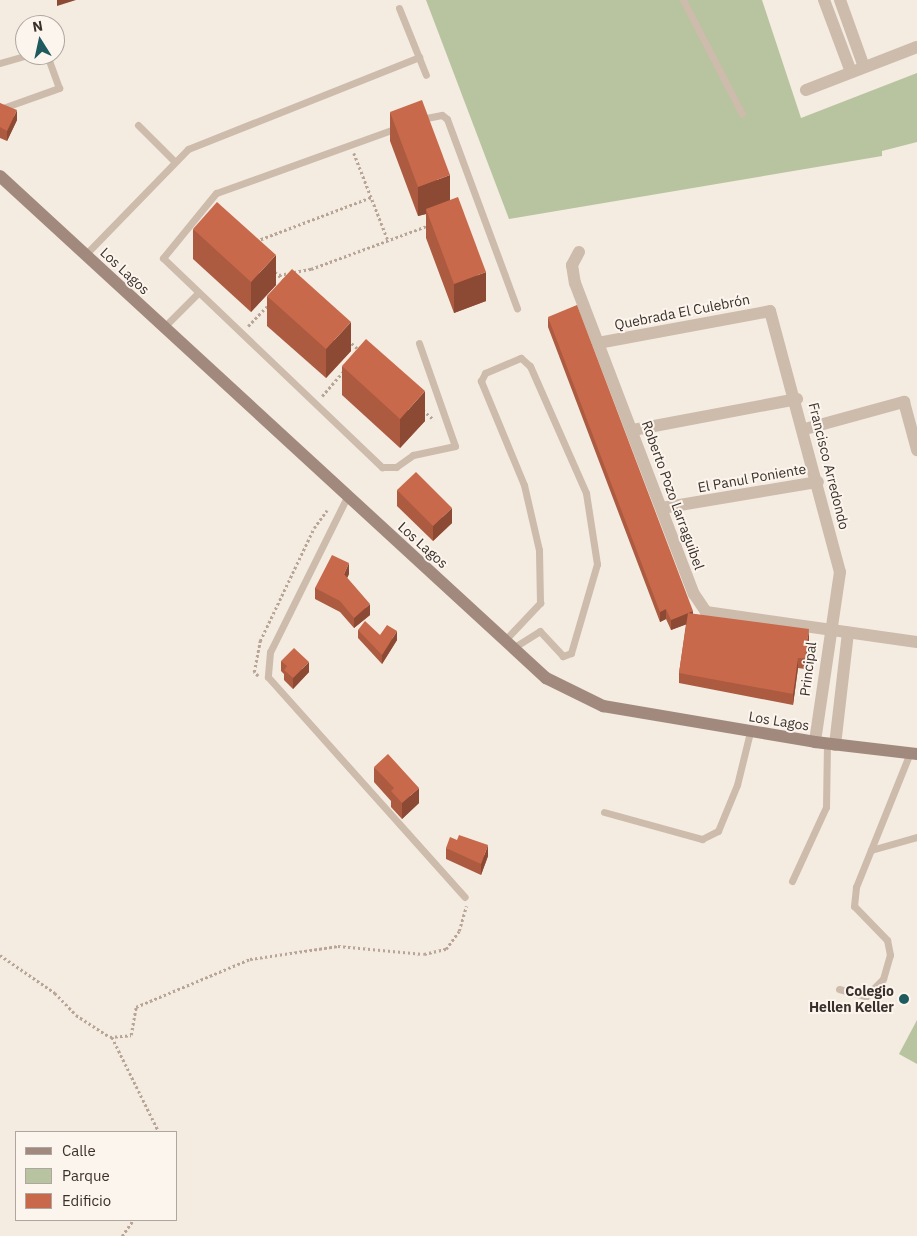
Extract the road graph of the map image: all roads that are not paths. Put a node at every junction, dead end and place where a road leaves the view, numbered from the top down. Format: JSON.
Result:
{"nodes":[{"id":1,"x":682,"y":0,"type":"edge"},
{"id":2,"x":824,"y":0,"type":"edge"},
{"id":3,"x":840,"y":0,"type":"edge"},
{"id":4,"x":399,"y":8,"type":"dead end"},
{"id":5,"x":917,"y":47,"type":"edge"},
{"id":6,"x":419,"y":57,"type":"junction"},
{"id":7,"x":15,"y":59,"type":"edge"},
{"id":8,"x":0,"y":63,"type":"edge"},
{"id":9,"x":51,"y":65,"type":"edge"},
{"id":10,"x":864,"y":67,"type":"junction"},
{"id":11,"x":851,"y":72,"type":"junction"},
{"id":12,"x":426,"y":75,"type":"dead end"},
{"id":13,"x":806,"y":90,"type":"dead end"},
{"id":14,"x":0,"y":109,"type":"edge"},
{"id":15,"x":742,"y":114,"type":"dead end"},
{"id":16,"x":414,"y":121,"type":"edge"},
{"id":17,"x":138,"y":125,"type":"dead end"},
{"id":18,"x":405,"y":125,"type":"edge"},
{"id":19,"x":174,"y":161,"type":"junction"},
{"id":20,"x":0,"y":176,"type":"edge"},
{"id":21,"x":579,"y":252,"type":"dead end"},
{"id":22,"x":85,"y":255,"type":"junction"},
{"id":23,"x":197,"y":294,"type":"junction"},
{"id":24,"x":517,"y":308,"type":"dead end"},
{"id":25,"x":770,"y":311,"type":"joint"},
{"id":26,"x":164,"y":327,"type":"junction"},
{"id":27,"x":419,"y":343,"type":"dead end"},
{"id":28,"x":598,"y":343,"type":"junction"},
{"id":29,"x":797,"y":399,"type":"junction"},
{"id":30,"x":805,"y":429,"type":"junction"},
{"id":31,"x":634,"y":430,"type":"junction"},
{"id":32,"x":917,"y":450,"type":"edge"},
{"id":33,"x":818,"y":482,"type":"junction"},
{"id":34,"x":344,"y":494,"type":"junction"},
{"id":35,"x":662,"y":508,"type":"junction"},
{"id":36,"x":828,"y":629,"type":"junction"},
{"id":37,"x":848,"y":634,"type":"junction"},
{"id":38,"x":917,"y":642,"type":"edge"},
{"id":39,"x":510,"y":643,"type":"junction"},
{"id":40,"x":750,"y":732,"type":"junction"},
{"id":41,"x":826,"y":744,"type":"junction"},
{"id":42,"x":914,"y":753,"type":"edge"},
{"id":43,"x":604,"y":812,"type":"dead end"},
{"id":44,"x":917,"y":837,"type":"edge"},
{"id":45,"x":871,"y":850,"type":"junction"},
{"id":46,"x":792,"y":881,"type":"dead end"},
{"id":47,"x":463,"y":899,"type":"road end"},
{"id":48,"x":839,"y":989,"type":"dead end"}],
"edges":[{"from":1,"to":15,"type":"lane"},
{"from":2,"to":11,"type":"street"},
{"from":3,"to":10,"type":"street"},
{"from":4,"to":6,"type":"lane"},
{"from":5,"to":10,"type":"street"},
{"from":6,"to":12,"type":"lane"},
{"from":6,"to":19,"type":"lane"},
{"from":7,"to":8,"type":"lane"},
{"from":9,"to":14,"type":"lane"},
{"from":10,"to":11,"type":"street"},
{"from":11,"to":13,"type":"street"},
{"from":16,"to":24,"type":"lane"},
{"from":17,"to":19,"type":"lane"},
{"from":18,"to":23,"type":"lane"},
{"from":19,"to":22,"type":"lane"},
{"from":20,"to":22,"type":"main road","name":"Los Lagos"},
{"from":21,"to":28,"type":"street","name":"Roberto Pozo Larraguibel"},
{"from":22,"to":26,"type":"main road","name":"Los Lagos"},
{"from":23,"to":26,"type":"lane"},
{"from":23,"to":27,"type":"lane"},
{"from":25,"to":28,"type":"street","name":"Quebrada El Culebrón"},
{"from":25,"to":29,"type":"street","name":"Francisco Arredondo"},
{"from":26,"to":34,"type":"main road","name":"Los Lagos"},
{"from":28,"to":31,"type":"street","name":"Roberto Pozo Larraguibel"},
{"from":29,"to":30,"type":"street","name":"Francisco Arredondo"},
{"from":29,"to":31,"type":"street"},
{"from":30,"to":32,"type":"street"},
{"from":30,"to":33,"type":"street","name":"Francisco Arredondo"},
{"from":31,"to":35,"type":"street","name":"Roberto Pozo Larraguibel"},
{"from":33,"to":35,"type":"street","name":"El Panul Poniente"},
{"from":33,"to":36,"type":"street","name":"Francisco Arredondo"},
{"from":34,"to":39,"type":"main road","name":"Los Lagos"},
{"from":34,"to":47,"type":"lane"},
{"from":35,"to":36,"type":"street","name":"Roberto Pozo Larraguibel"},
{"from":36,"to":37,"type":"street","name":"Roberto Pozo Larraguibel"},
{"from":36,"to":41,"type":"street","name":"Principal"},
{"from":37,"to":38,"type":"street","name":"Roberto Pozo Larraguibel"},
{"from":37,"to":41,"type":"street"},
{"from":39,"to":39,"type":"lane"},
{"from":39,"to":40,"type":"main road","name":"Los Lagos"},
{"from":40,"to":41,"type":"main road","name":"Los Lagos"},
{"from":40,"to":43,"type":"lane"},
{"from":41,"to":42,"type":"main road","name":"Los Lagos"},
{"from":41,"to":46,"type":"lane"},
{"from":42,"to":45,"type":"lane"},
{"from":44,"to":45,"type":"lane"},
{"from":45,"to":48,"type":"lane"}]}
